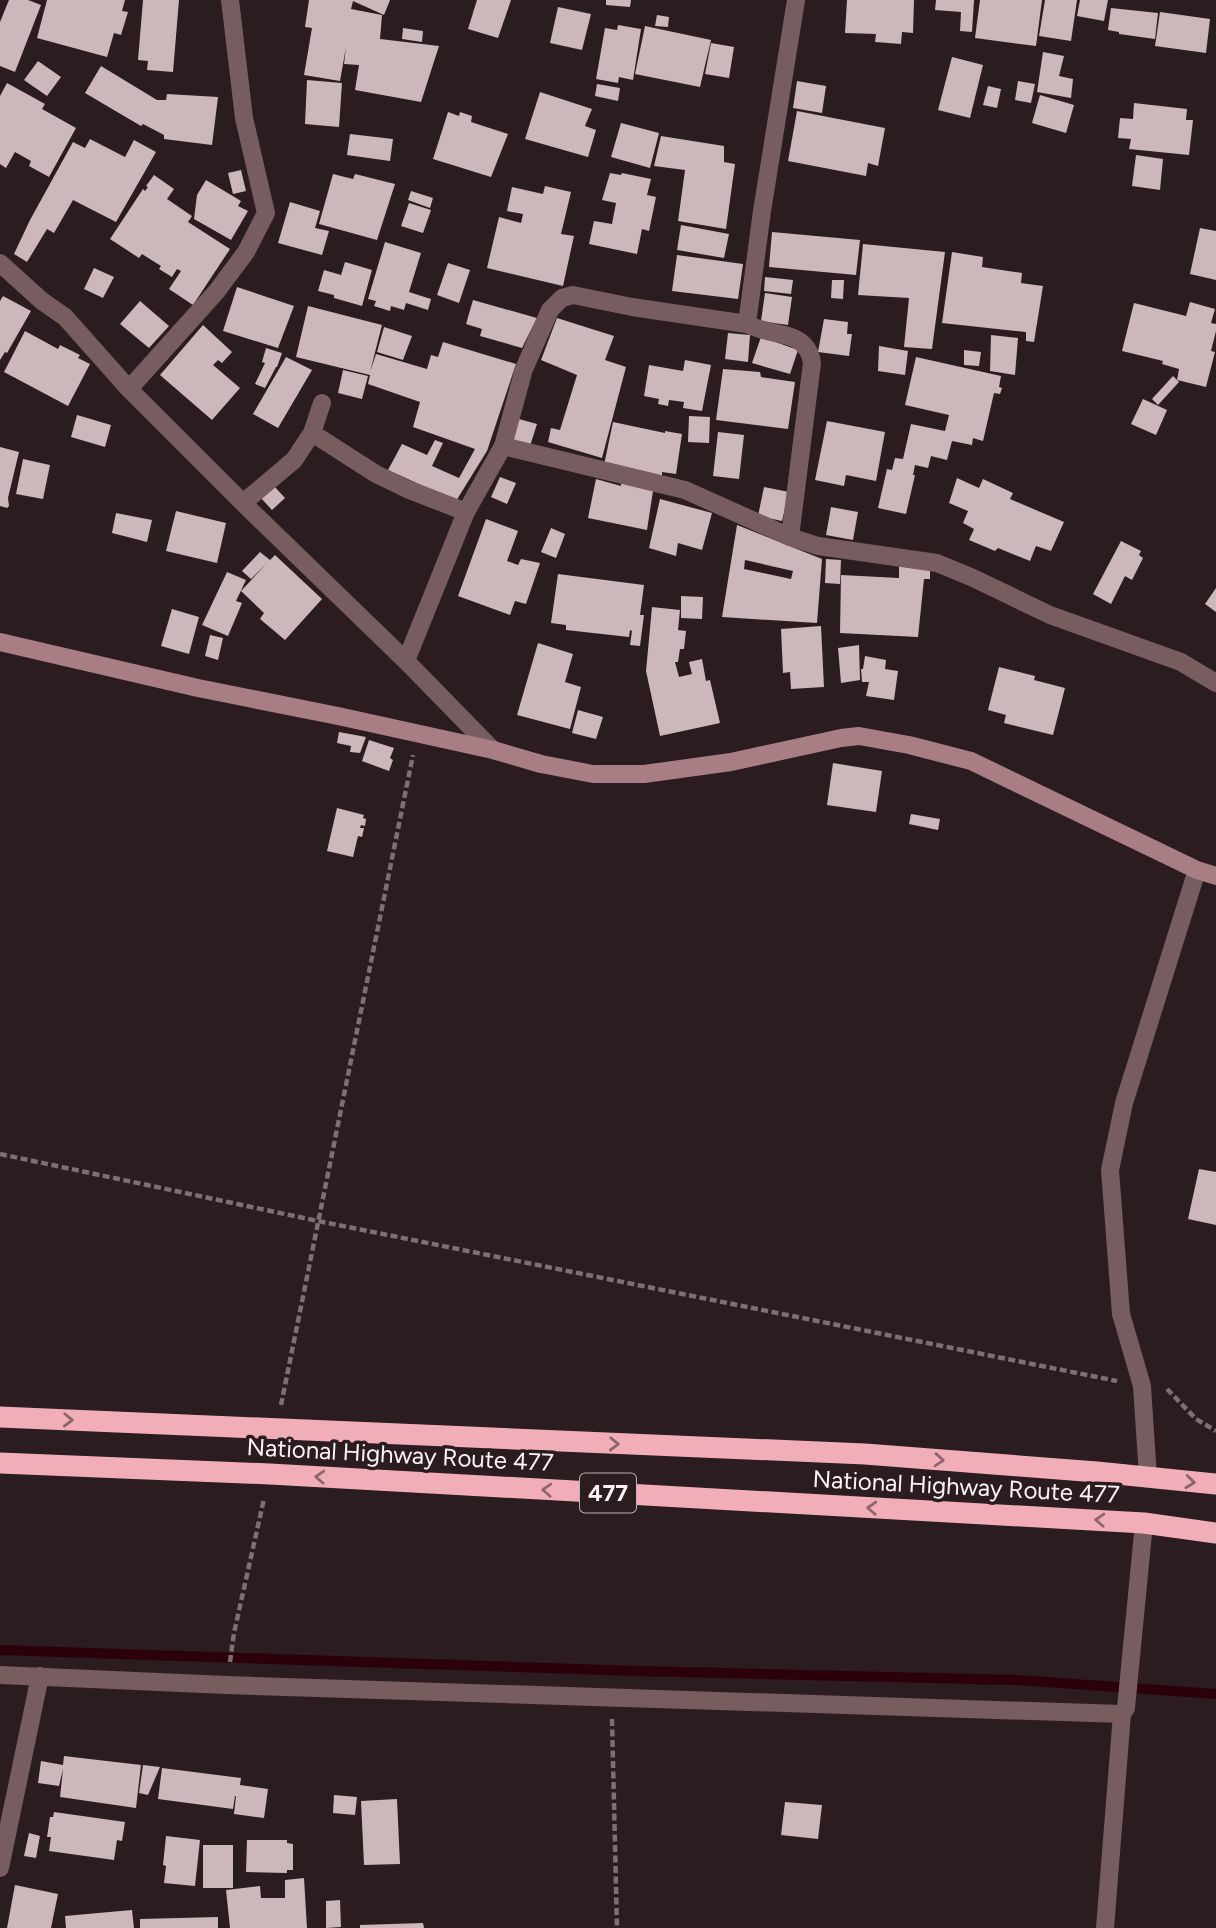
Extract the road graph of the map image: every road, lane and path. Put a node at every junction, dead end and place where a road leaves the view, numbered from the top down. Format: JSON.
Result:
{"nodes":[{"id":1,"x":230,"y":0,"type":"edge"},
{"id":2,"x":796,"y":0,"type":"edge"},
{"id":3,"x":0,"y":263,"type":"edge"},
{"id":4,"x":747,"y":324,"type":"junction"},
{"id":5,"x":129,"y":389,"type":"junction"},
{"id":6,"x":322,"y":403,"type":"dead end"},
{"id":7,"x":312,"y":433,"type":"junction"},
{"id":8,"x":503,"y":446,"type":"junction"},
{"id":9,"x":243,"y":503,"type":"junction"},
{"id":10,"x":466,"y":512,"type":"junction"},
{"id":11,"x":790,"y":537,"type":"junction"},
{"id":12,"x":0,"y":642,"type":"edge"},
{"id":13,"x":406,"y":661,"type":"junction"},
{"id":14,"x":1216,"y":683,"type":"edge"},
{"id":15,"x":417,"y":733,"type":"junction"},
{"id":16,"x":493,"y":750,"type":"junction"},
{"id":17,"x":1197,"y":870,"type":"junction"},
{"id":18,"x":1216,"y":876,"type":"edge"},
{"id":19,"x":0,"y":1154,"type":"edge"},
{"id":20,"x":318,"y":1221,"type":"junction"},
{"id":21,"x":1142,"y":1386,"type":"junction"},
{"id":22,"x":0,"y":1417,"type":"edge"},
{"id":23,"x":276,"y":1429,"type":"junction"},
{"id":24,"x":1216,"y":1431,"type":"edge"},
{"id":25,"x":0,"y":1463,"type":"edge"},
{"id":26,"x":270,"y":1474,"type":"junction"},
{"id":27,"x":1148,"y":1478,"type":"junction"},
{"id":28,"x":1216,"y":1484,"type":"edge"},
{"id":29,"x":1144,"y":1523,"type":"junction"},
{"id":30,"x":1216,"y":1533,"type":"edge"},
{"id":31,"x":233,"y":1638,"type":"dead end"},
{"id":32,"x":0,"y":1675,"type":"edge"},
{"id":33,"x":40,"y":1676,"type":"junction"},
{"id":34,"x":611,"y":1697,"type":"junction"},
{"id":35,"x":1124,"y":1711,"type":"junction"},
{"id":36,"x":0,"y":1868,"type":"edge"},
{"id":37,"x":617,"y":1928,"type":"edge"},
{"id":38,"x":1105,"y":1928,"type":"edge"}],
"edges":[{"from":1,"to":5,"type":"street"},
{"from":2,"to":4,"type":"street"},
{"from":3,"to":5,"type":"street"},
{"from":4,"to":8,"type":"street"},
{"from":4,"to":11,"type":"street"},
{"from":5,"to":9,"type":"street"},
{"from":6,"to":7,"type":"street"},
{"from":7,"to":9,"type":"street"},
{"from":7,"to":10,"type":"street"},
{"from":8,"to":10,"type":"street"},
{"from":8,"to":11,"type":"street"},
{"from":9,"to":13,"type":"street"},
{"from":10,"to":13,"type":"street"},
{"from":11,"to":14,"type":"street"},
{"from":12,"to":15,"type":"street"},
{"from":13,"to":16,"type":"street"},
{"from":15,"to":16,"type":"street"},
{"from":15,"to":20,"type":"path"},
{"from":16,"to":17,"type":"street"},
{"from":17,"to":18,"type":"street"},
{"from":17,"to":21,"type":"street"},
{"from":19,"to":20,"type":"path"},
{"from":20,"to":21,"type":"path"},
{"from":20,"to":23,"type":"path"},
{"from":21,"to":24,"type":"path"},
{"from":21,"to":27,"type":"street"},
{"from":22,"to":23,"type":"highway","name":"National Highway Route 477","number":"477","one_way":true},
{"from":23,"to":27,"type":"highway","name":"National Highway Route 477","number":"477","one_way":true},
{"from":25,"to":26,"type":"highway","name":"National Highway Route 477","number":"477"},
{"from":29,"to":26,"type":"highway","name":"National Highway Route 477","number":"477","one_way":true},
{"from":26,"to":31,"type":"path"},
{"from":27,"to":28,"type":"highway","name":"National Highway Route 477","number":"477","one_way":true},
{"from":29,"to":30,"type":"highway","name":"National Highway Route 477","number":"477"},
{"from":29,"to":35,"type":"street"},
{"from":32,"to":33,"type":"street"},
{"from":33,"to":34,"type":"street"},
{"from":33,"to":36,"type":"street"},
{"from":34,"to":35,"type":"street"},
{"from":34,"to":37,"type":"path"},
{"from":35,"to":38,"type":"street"}]}
